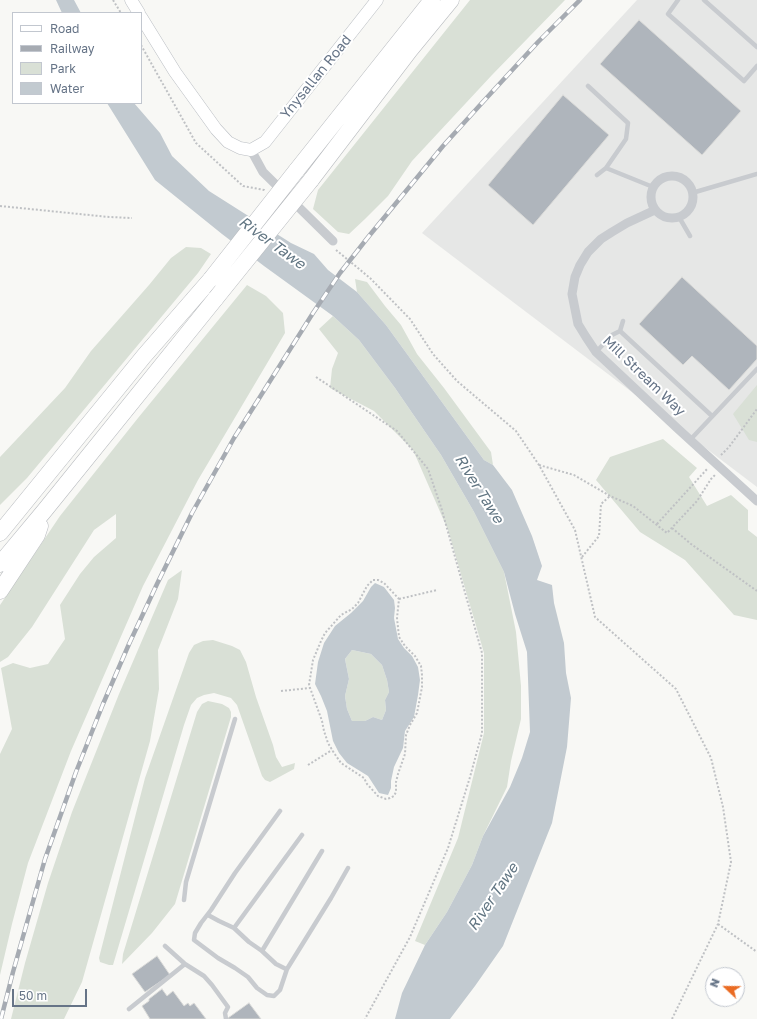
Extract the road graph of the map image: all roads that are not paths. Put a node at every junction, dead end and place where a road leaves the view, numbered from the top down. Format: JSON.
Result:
{"nodes":[{"id":1,"x":131,"y":0,"type":"edge"},
{"id":2,"x":377,"y":0,"type":"edge"},
{"id":3,"x":432,"y":0,"type":"edge"},
{"id":4,"x":451,"y":0,"type":"edge"},
{"id":5,"x":678,"y":0,"type":"edge"},
{"id":6,"x":704,"y":0,"type":"edge"},
{"id":7,"x":138,"y":12,"type":"edge"},
{"id":8,"x":142,"y":19,"type":"edge"},
{"id":9,"x":757,"y":47,"type":"edge"},
{"id":10,"x":757,"y":66,"type":"edge"},
{"id":11,"x":588,"y":86,"type":"dead end"},
{"id":12,"x":251,"y":150,"type":"junction"},
{"id":13,"x":606,"y":168,"type":"junction"},
{"id":14,"x":757,"y":174,"type":"edge"},
{"id":15,"x":597,"y":175,"type":"dead end"},
{"id":16,"x":653,"y":187,"type":"junction"},
{"id":17,"x":692,"y":192,"type":"junction"},
{"id":18,"x":655,"y":210,"type":"junction"},
{"id":19,"x":679,"y":217,"type":"junction"},
{"id":20,"x":690,"y":236,"type":"dead end"},
{"id":21,"x":333,"y":241,"type":"dead end"},
{"id":22,"x":623,"y":320,"type":"dead end"},
{"id":23,"x":620,"y":330,"type":"junction"},
{"id":24,"x":596,"y":352,"type":"junction"},
{"id":25,"x":757,"y":369,"type":"edge"},
{"id":26,"x":712,"y":416,"type":"junction"},
{"id":27,"x":690,"y":440,"type":"junction"},
{"id":28,"x":757,"y":502,"type":"edge"},
{"id":29,"x":45,"y":510,"type":"junction"},
{"id":30,"x":0,"y":532,"type":"edge"},
{"id":31,"x":0,"y":564,"type":"edge"},
{"id":32,"x":0,"y":591,"type":"edge"},
{"id":33,"x":235,"y":719,"type":"dead end"},
{"id":34,"x":280,"y":811,"type":"dead end"},
{"id":35,"x":302,"y":835,"type":"dead end"},
{"id":36,"x":322,"y":851,"type":"dead end"},
{"id":37,"x":348,"y":868,"type":"dead end"},
{"id":38,"x":184,"y":900,"type":"dead end"},
{"id":39,"x":208,"y":915,"type":"junction"},
{"id":40,"x":234,"y":928,"type":"junction"},
{"id":41,"x":165,"y":946,"type":"dead end"},
{"id":42,"x":262,"y":951,"type":"junction"},
{"id":43,"x":186,"y":964,"type":"junction"},
{"id":44,"x":287,"y":969,"type":"junction"},
{"id":45,"x":129,"y":1009,"type":"dead end"},
{"id":46,"x":226,"y":1019,"type":"edge"}],
"edges":[{"from":1,"to":7,"type":"street"},
{"from":2,"to":12,"type":"street","name":"Ynysallan Road"},
{"from":3,"to":30,"type":"highway","bridge":true},
{"from":4,"to":29,"type":"highway","bridge":true},
{"from":5,"to":10,"type":"lane"},
{"from":6,"to":9,"type":"lane"},
{"from":8,"to":12,"type":"street"},
{"from":11,"to":13,"type":"lane"},
{"from":12,"to":21,"type":"street"},
{"from":13,"to":15,"type":"lane"},
{"from":13,"to":16,"type":"lane"},
{"from":14,"to":17,"type":"lane"},
{"from":16,"to":17,"type":"street"},
{"from":16,"to":18,"type":"street"},
{"from":17,"to":19,"type":"street"},
{"from":18,"to":19,"type":"street"},
{"from":18,"to":24,"type":"street","name":"Mill Stream Way"},
{"from":19,"to":20,"type":"lane"},
{"from":22,"to":23,"type":"lane"},
{"from":23,"to":24,"type":"lane"},
{"from":23,"to":26,"type":"lane"},
{"from":24,"to":27,"type":"street","name":"Mill Stream Way"},
{"from":25,"to":26,"type":"lane"},
{"from":26,"to":27,"type":"lane"},
{"from":27,"to":28,"type":"street","name":"Mill Stream Way"},
{"from":29,"to":31,"type":"highway"},
{"from":29,"to":32,"type":"highway"},
{"from":33,"to":38,"type":"lane"},
{"from":34,"to":39,"type":"lane"},
{"from":35,"to":40,"type":"lane"},
{"from":36,"to":42,"type":"lane"},
{"from":37,"to":44,"type":"lane"},
{"from":39,"to":40,"type":"lane"},
{"from":39,"to":44,"type":"lane"},
{"from":40,"to":42,"type":"lane"},
{"from":41,"to":43,"type":"lane"},
{"from":42,"to":44,"type":"lane"},
{"from":43,"to":45,"type":"lane"},
{"from":43,"to":46,"type":"lane"}]}
